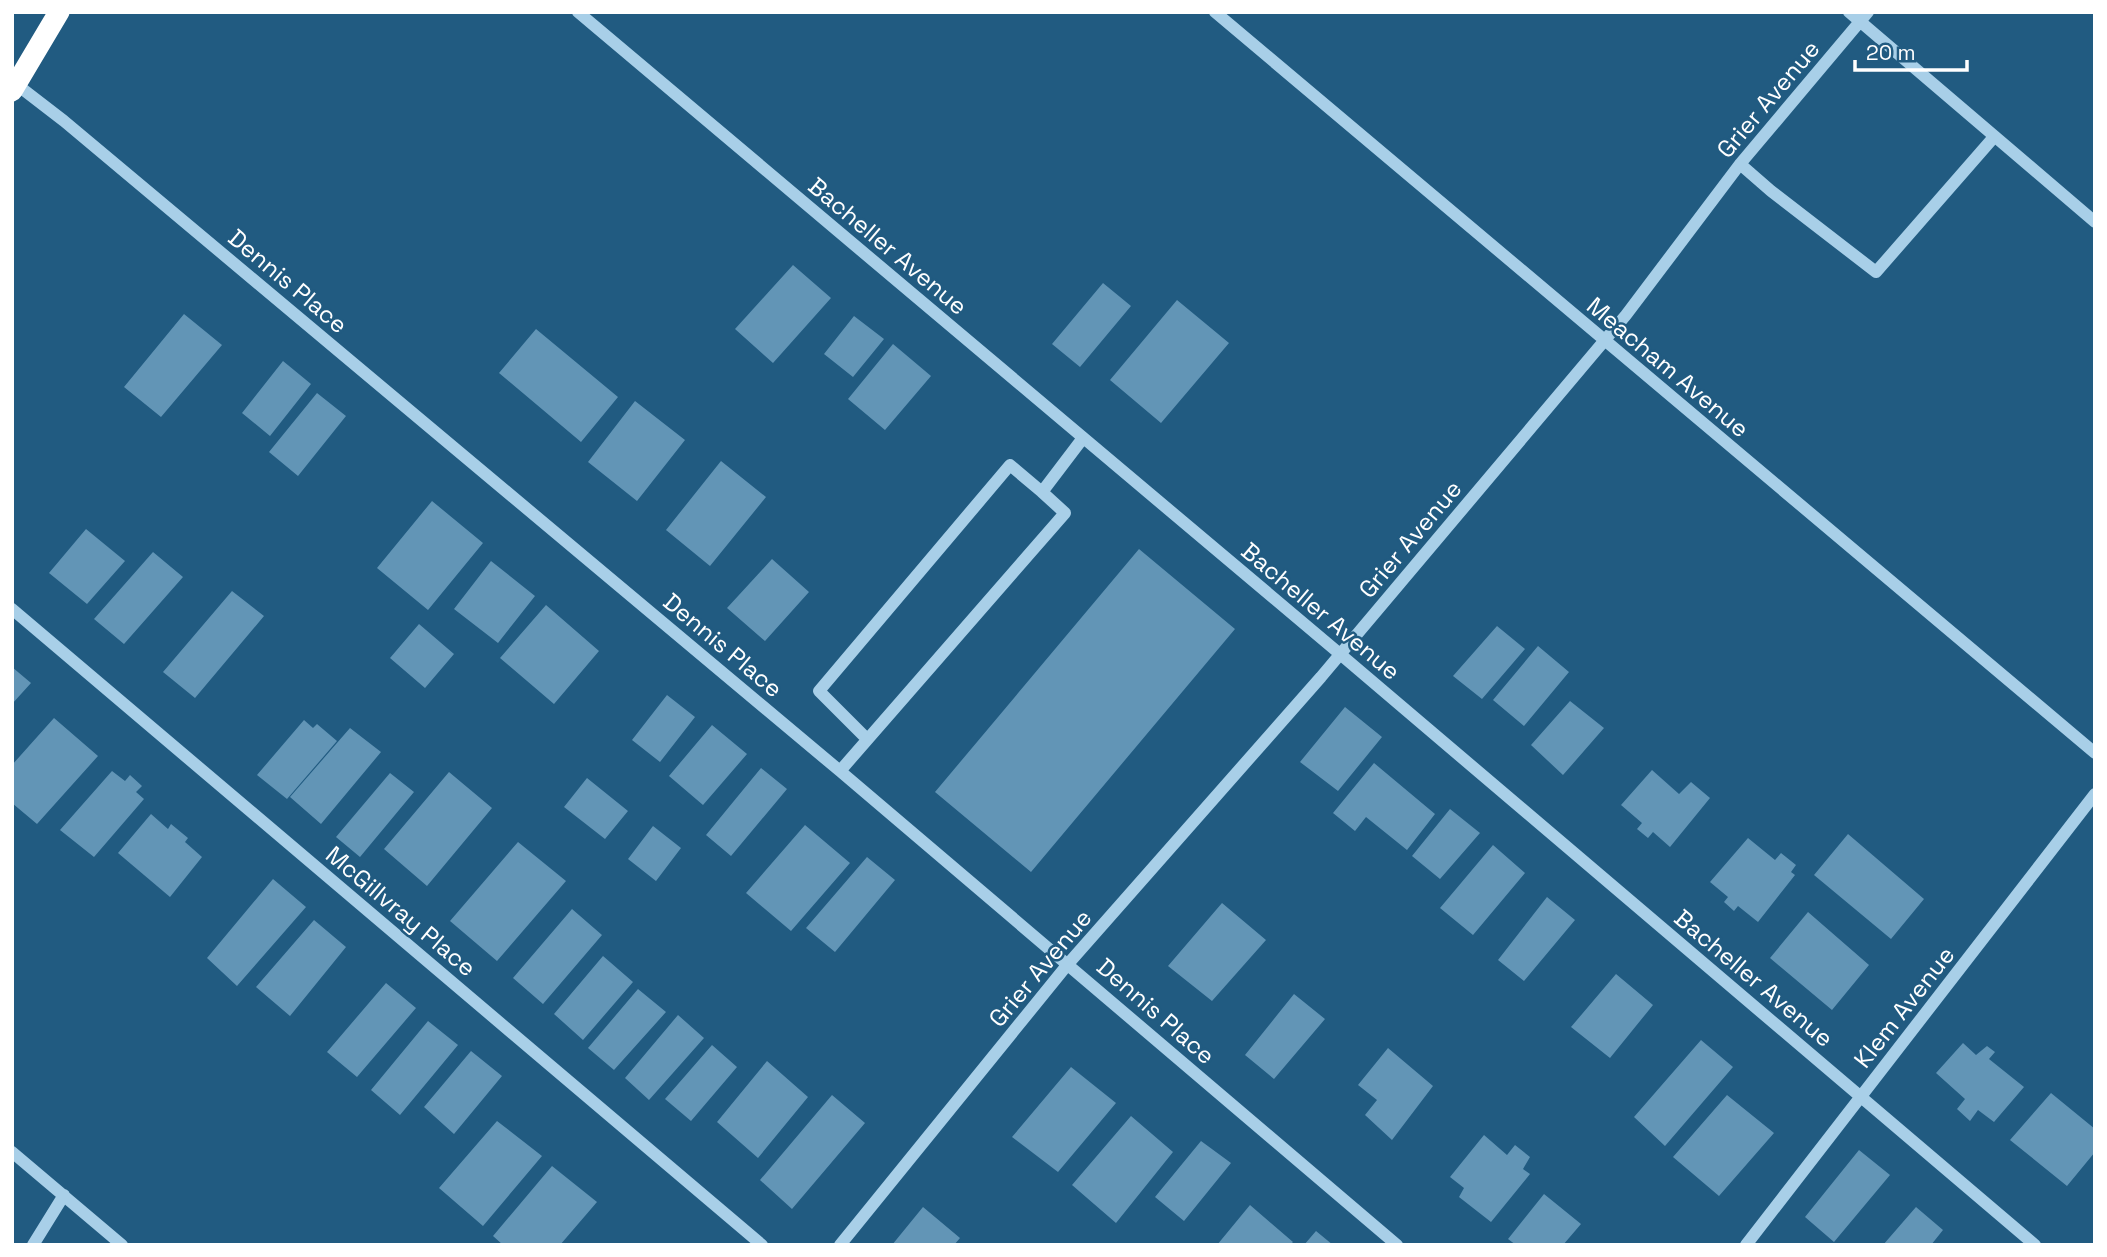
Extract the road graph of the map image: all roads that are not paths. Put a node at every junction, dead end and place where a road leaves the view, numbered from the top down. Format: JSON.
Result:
{"nodes":[{"id":1,"x":59,"y":12,"type":"edge"},
{"id":2,"x":579,"y":12,"type":"edge"},
{"id":3,"x":1215,"y":12,"type":"edge"},
{"id":4,"x":1849,"y":12,"type":"edge"},
{"id":5,"x":1864,"y":17,"type":"edge"},
{"id":6,"x":14,"y":88,"type":"edge"},
{"id":7,"x":1994,"y":137,"type":"junction"},
{"id":8,"x":1740,"y":164,"type":"junction"},
{"id":9,"x":2095,"y":222,"type":"edge"},
{"id":10,"x":1604,"y":341,"type":"junction"},
{"id":11,"x":1083,"y":438,"type":"junction"},
{"id":12,"x":1042,"y":492,"type":"junction"},
{"id":13,"x":12,"y":610,"type":"edge"},
{"id":14,"x":1340,"y":654,"type":"junction"},
{"id":15,"x":867,"y":739,"type":"junction"},
{"id":16,"x":2095,"y":752,"type":"edge"},
{"id":17,"x":840,"y":771,"type":"junction"},
{"id":18,"x":2095,"y":794,"type":"edge"},
{"id":19,"x":1068,"y":964,"type":"junction"},
{"id":20,"x":1861,"y":1097,"type":"junction"},
{"id":21,"x":12,"y":1152,"type":"edge"},
{"id":22,"x":64,"y":1195,"type":"junction"},
{"id":23,"x":33,"y":1245,"type":"edge"},
{"id":24,"x":122,"y":1245,"type":"edge"},
{"id":25,"x":762,"y":1245,"type":"edge"},
{"id":26,"x":840,"y":1245,"type":"edge"},
{"id":27,"x":1397,"y":1245,"type":"edge"},
{"id":28,"x":1746,"y":1245,"type":"edge"},
{"id":29,"x":2035,"y":1245,"type":"edge"}],
"edges":[{"from":1,"to":6,"type":"highway"},
{"from":2,"to":11,"type":"street","name":"Bacheller Avenue"},
{"from":3,"to":10,"type":"street","name":"Meacham Avenue"},
{"from":4,"to":5,"type":"street"},
{"from":5,"to":7,"type":"street"},
{"from":5,"to":8,"type":"street","name":"Grier Avenue"},
{"from":6,"to":17,"type":"street","name":"Dennis Place"},
{"from":7,"to":8,"type":"street"},
{"from":7,"to":9,"type":"street"},
{"from":8,"to":10,"type":"street","name":"Grier Avenue"},
{"from":10,"to":14,"type":"street","name":"Grier Avenue"},
{"from":10,"to":16,"type":"street","name":"Meacham Avenue"},
{"from":11,"to":12,"type":"street"},
{"from":11,"to":14,"type":"street","name":"Bacheller Avenue"},
{"from":12,"to":15,"type":"street"},
{"from":12,"to":15,"type":"street"},
{"from":13,"to":25,"type":"street","name":"McGillvray Place"},
{"from":14,"to":19,"type":"street","name":"Grier Avenue"},
{"from":14,"to":20,"type":"street","name":"Bacheller Avenue"},
{"from":15,"to":17,"type":"street"},
{"from":17,"to":19,"type":"street","name":"Dennis Place"},
{"from":18,"to":20,"type":"street","name":"Klem Avenue"},
{"from":19,"to":26,"type":"street","name":"Grier Avenue"},
{"from":19,"to":27,"type":"street","name":"Dennis Place"},
{"from":20,"to":28,"type":"street","name":"Klem Avenue"},
{"from":20,"to":29,"type":"street","name":"Bacheller Avenue"},
{"from":21,"to":22,"type":"street"},
{"from":22,"to":23,"type":"street"},
{"from":22,"to":24,"type":"street"}]}
